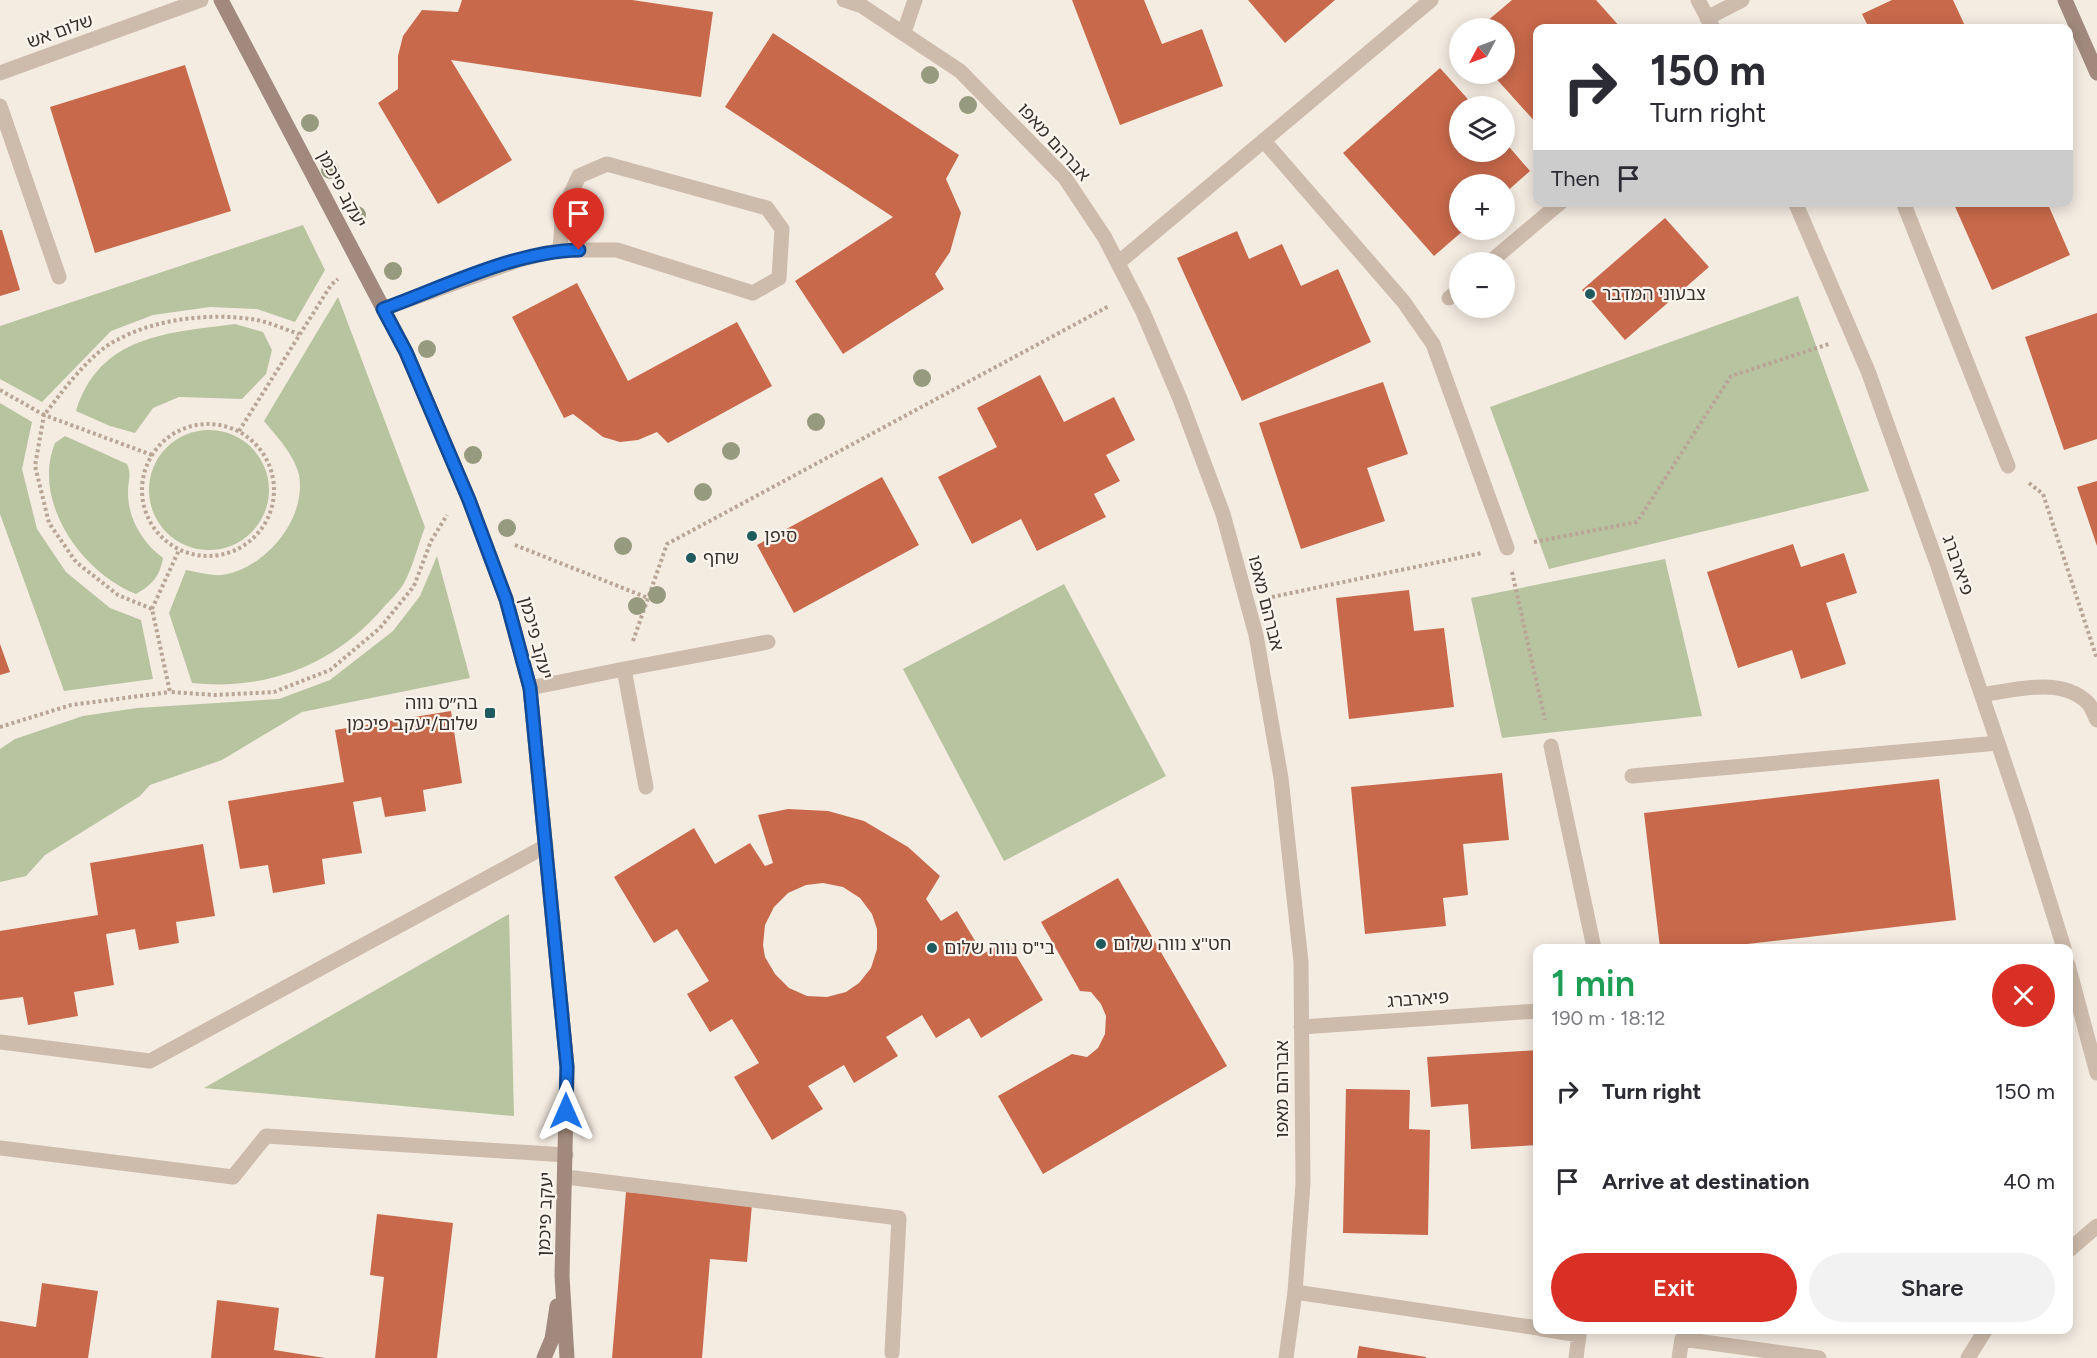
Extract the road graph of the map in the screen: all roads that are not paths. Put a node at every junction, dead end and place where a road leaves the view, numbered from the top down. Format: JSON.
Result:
{"nodes":[{"id":1,"x":201,"y":0,"type":"edge"},
{"id":2,"x":221,"y":0,"type":"edge"},
{"id":3,"x":844,"y":0,"type":"edge"},
{"id":4,"x":915,"y":0,"type":"edge"},
{"id":5,"x":1431,"y":0,"type":"edge"},
{"id":6,"x":1698,"y":0,"type":"edge"},
{"id":7,"x":1742,"y":0,"type":"edge"},
{"id":8,"x":2065,"y":0,"type":"edge"},
{"id":9,"x":1710,"y":23,"type":"edge"},
{"id":10,"x":904,"y":32,"type":"junction"},
{"id":11,"x":2097,"y":73,"type":"edge"},
{"id":12,"x":0,"y":74,"type":"edge"},
{"id":13,"x":0,"y":106,"type":"edge"},
{"id":14,"x":1264,"y":141,"type":"junction"},
{"id":15,"x":1555,"y":207,"type":"edge"},
{"id":16,"x":1797,"y":207,"type":"edge"},
{"id":17,"x":1905,"y":207,"type":"edge"},
{"id":18,"x":560,"y":250,"type":"junction"},
{"id":19,"x":1502,"y":252,"type":"edge"},
{"id":20,"x":1118,"y":263,"type":"junction"},
{"id":21,"x":59,"y":277,"type":"dead end"},
{"id":22,"x":383,"y":309,"type":"junction"},
{"id":23,"x":2008,"y":466,"type":"road end"},
{"id":24,"x":1507,"y":548,"type":"road end"},
{"id":25,"x":768,"y":642,"type":"dead end"},
{"id":26,"x":624,"y":669,"type":"junction"},
{"id":27,"x":530,"y":688,"type":"junction"},
{"id":28,"x":1982,"y":695,"type":"junction"},
{"id":29,"x":2097,"y":720,"type":"edge"},
{"id":30,"x":1998,"y":743,"type":"junction"},
{"id":31,"x":1551,"y":746,"type":"road end"},
{"id":32,"x":1632,"y":776,"type":"dead end"},
{"id":33,"x":646,"y":787,"type":"dead end"},
{"id":34,"x":546,"y":846,"type":"junction"},
{"id":35,"x":1593,"y":944,"type":"edge"},
{"id":36,"x":2063,"y":944,"type":"edge"},
{"id":37,"x":2073,"y":986,"type":"edge"},
{"id":38,"x":1533,"y":1011,"type":"edge"},
{"id":39,"x":1301,"y":1026,"type":"junction"},
{"id":40,"x":0,"y":1042,"type":"edge"},
{"id":41,"x":2097,"y":1073,"type":"edge"},
{"id":42,"x":0,"y":1148,"type":"edge"},
{"id":43,"x":566,"y":1155,"type":"junction"},
{"id":44,"x":566,"y":1177,"type":"junction"},
{"id":45,"x":2097,"y":1226,"type":"edge"},
{"id":46,"x":2073,"y":1247,"type":"edge"},
{"id":47,"x":562,"y":1276,"type":"junction"},
{"id":48,"x":1295,"y":1293,"type":"junction"},
{"id":49,"x":1533,"y":1328,"type":"edge"},
{"id":50,"x":1572,"y":1334,"type":"edge"},
{"id":51,"x":1983,"y":1334,"type":"edge"},
{"id":52,"x":892,"y":1353,"type":"dead end"},
{"id":53,"x":544,"y":1358,"type":"edge"},
{"id":54,"x":567,"y":1358,"type":"edge"},
{"id":55,"x":1286,"y":1358,"type":"edge"},
{"id":56,"x":1576,"y":1358,"type":"edge"},
{"id":57,"x":1679,"y":1358,"type":"edge"},
{"id":58,"x":1819,"y":1358,"type":"edge"},
{"id":59,"x":1968,"y":1358,"type":"edge"}],
"edges":[{"from":1,"to":12,"type":"street","name":"שלום אש"},
{"from":2,"to":22,"type":"street","name":"יעקב פיכמן"},
{"from":3,"to":10,"type":"street","name":"אברהם מאפו"},
{"from":4,"to":10,"type":"street"},
{"from":5,"to":14,"type":"street"},
{"from":6,"to":9,"type":"street"},
{"from":7,"to":9,"type":"street"},
{"from":8,"to":11,"type":"street"},
{"from":10,"to":20,"type":"street","name":"אברהם מאפו"},
{"from":13,"to":21,"type":"street"},
{"from":14,"to":20,"type":"street"},
{"from":14,"to":24,"type":"street"},
{"from":15,"to":19,"type":"street"},
{"from":16,"to":28,"type":"street","name":"פיארברג"},
{"from":17,"to":23,"type":"street"},
{"from":18,"to":18,"type":"street"},
{"from":18,"to":22,"type":"street"},
{"from":20,"to":39,"type":"street","name":"אברהם מאפו"},
{"from":22,"to":27,"type":"street","name":"יעקב פיכמן"},
{"from":25,"to":26,"type":"street"},
{"from":26,"to":27,"type":"street"},
{"from":26,"to":33,"type":"street"},
{"from":27,"to":34,"type":"street","name":"יעקב פיכמן"},
{"from":28,"to":29,"type":"street"},
{"from":28,"to":30,"type":"street","name":"פיארברג"},
{"from":30,"to":32,"type":"street"},
{"from":30,"to":36,"type":"street","name":"פיארברג"},
{"from":31,"to":35,"type":"street"},
{"from":34,"to":40,"type":"street"},
{"from":34,"to":43,"type":"street","name":"יעקב פיכמן"},
{"from":37,"to":41,"type":"street"},
{"from":38,"to":39,"type":"street","name":"פיארברג"},
{"from":39,"to":48,"type":"street","name":"אברהם מאפו"},
{"from":42,"to":43,"type":"street"},
{"from":43,"to":44,"type":"street","name":"יעקב פיכמן"},
{"from":44,"to":47,"type":"street","name":"יעקב פיכמן"},
{"from":44,"to":52,"type":"street"},
{"from":45,"to":46,"type":"street"},
{"from":47,"to":53,"type":"street","name":"יעקב פיכמן"},
{"from":47,"to":54,"type":"street","name":"יעקב פיכמן"},
{"from":48,"to":49,"type":"street"},
{"from":48,"to":55,"type":"street","name":"אברהם מאפו"},
{"from":50,"to":56,"type":"street"},
{"from":51,"to":59,"type":"street"},
{"from":57,"to":58,"type":"street"}]}
